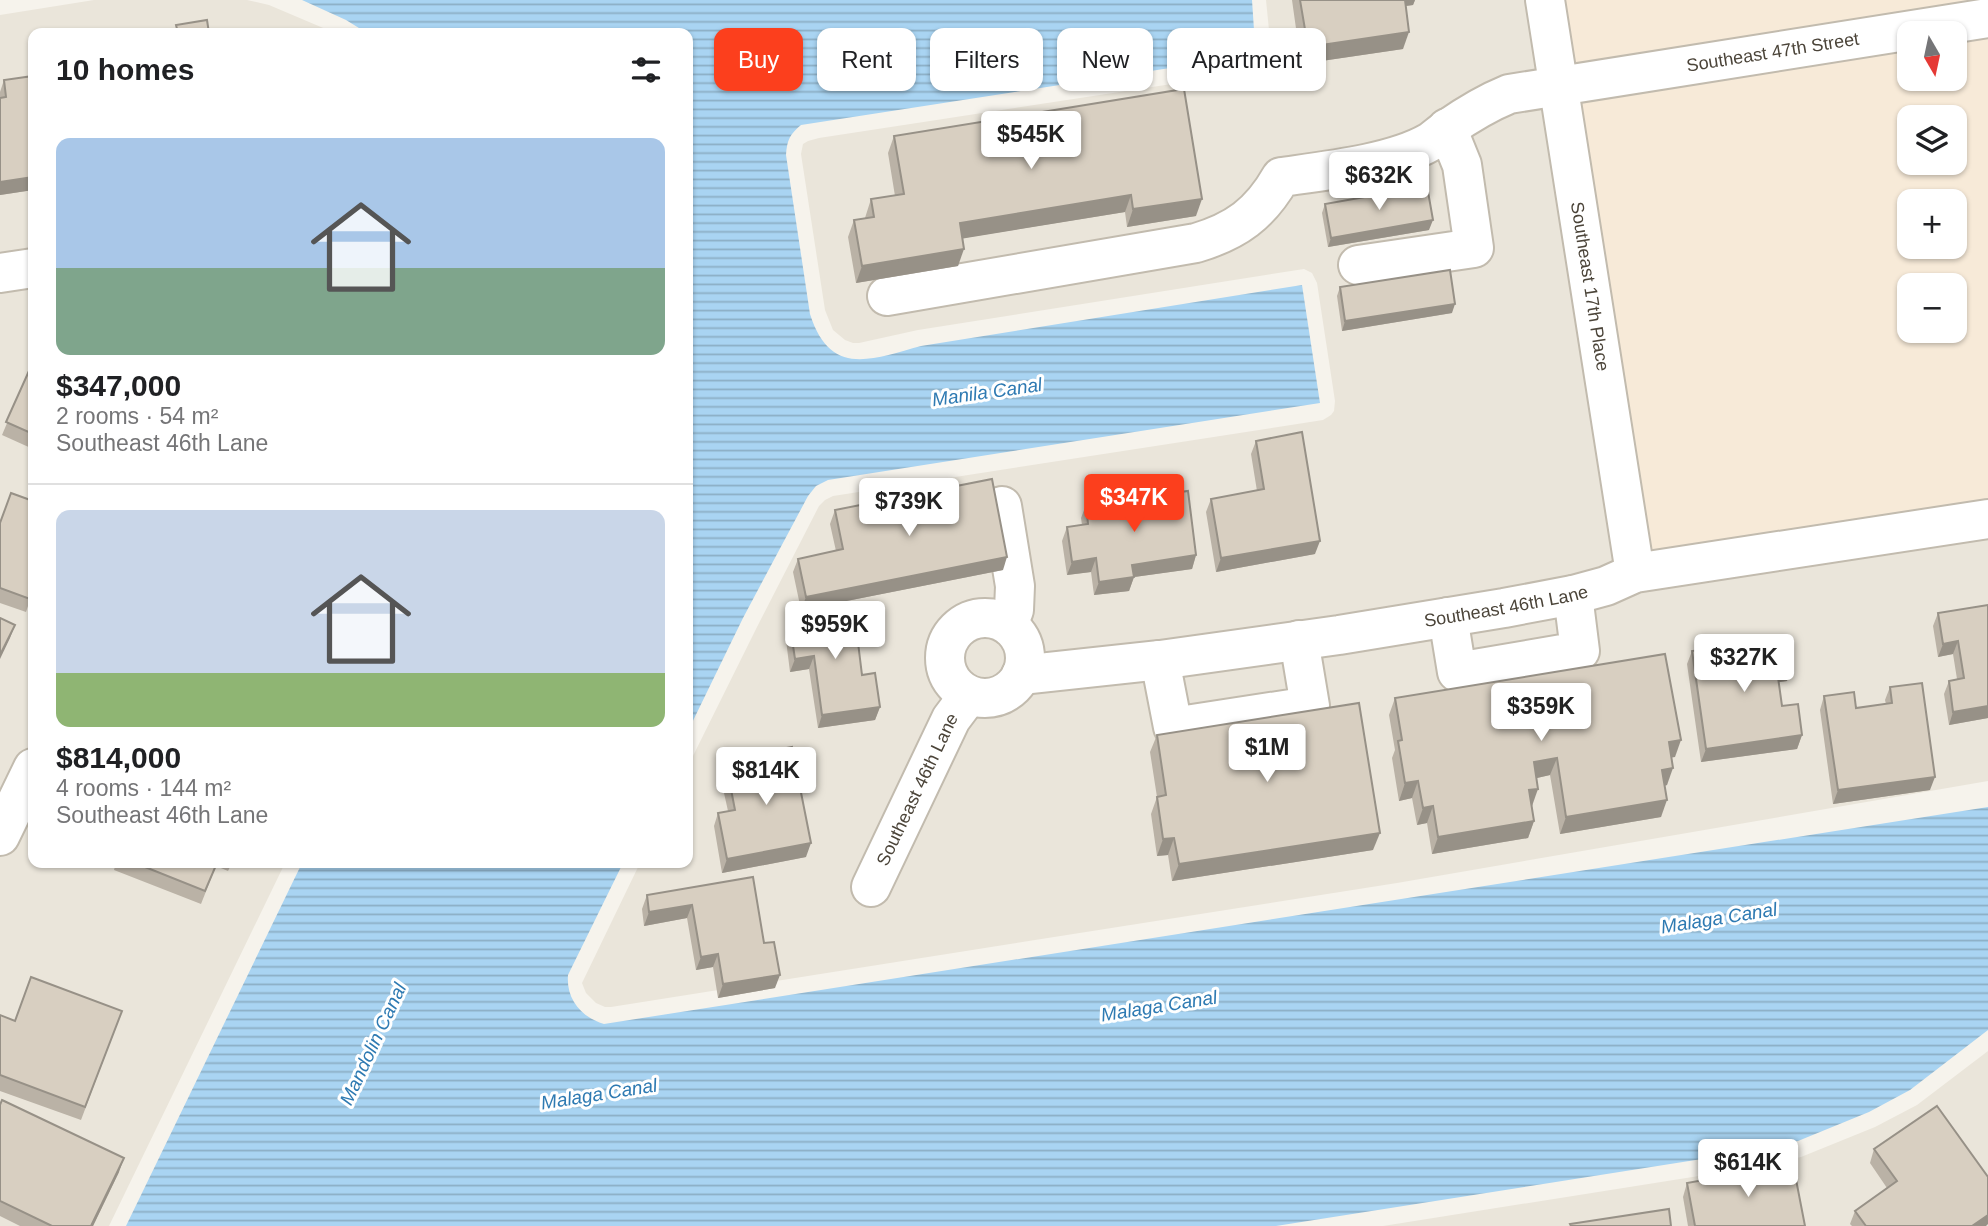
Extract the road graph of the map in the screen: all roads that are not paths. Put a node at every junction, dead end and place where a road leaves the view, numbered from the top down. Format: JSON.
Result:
{"nodes":[{"id":1,"x":1545,"y":0,"type":"edge"},
{"id":2,"x":1905,"y":15,"type":"edge"},
{"id":3,"x":1988,"y":18,"type":"edge"},
{"id":4,"x":1558,"y":85,"type":"junction"},
{"id":5,"x":1447,"y":128,"type":"junction"},
{"id":6,"x":1358,"y":265,"type":"dead end"},
{"id":7,"x":28,"y":269,"type":"edge"},
{"id":8,"x":0,"y":273,"type":"edge"},
{"id":9,"x":887,"y":296,"type":"dead end"},
{"id":10,"x":1002,"y":506,"type":"dead end"},
{"id":11,"x":1988,"y":519,"type":"edge"},
{"id":12,"x":1635,"y":573,"type":"junction"},
{"id":13,"x":1573,"y":595,"type":"junction"},
{"id":14,"x":1448,"y":617,"type":"junction"},
{"id":15,"x":1008,"y":625,"type":"junction"},
{"id":16,"x":1299,"y":640,"type":"junction"},
{"id":17,"x":1160,"y":660,"type":"junction"},
{"id":18,"x":1021,"y":675,"type":"junction"},
{"id":19,"x":969,"y":695,"type":"junction"},
{"id":20,"x":28,"y":778,"type":"edge"},
{"id":21,"x":0,"y":836,"type":"edge"},
{"id":22,"x":871,"y":887,"type":"dead end"}],
"edges":[{"from":1,"to":4,"type":"street","name":"Southeast 17th Place"},
{"from":2,"to":3,"type":"street","name":"Southeast 47th Street"},
{"from":2,"to":4,"type":"street","name":"Southeast 47th Street"},
{"from":4,"to":5,"type":"street","name":"Southeast 47th Street"},
{"from":4,"to":12,"type":"street","name":"Southeast 17th Place"},
{"from":5,"to":6,"type":"street"},
{"from":5,"to":9,"type":"street","name":"Southeast 47th Street"},
{"from":7,"to":8,"type":"street"},
{"from":10,"to":15,"type":"street"},
{"from":11,"to":12,"type":"street","name":"Southeast 46th Lane"},
{"from":12,"to":13,"type":"street","name":"Southeast 46th Lane"},
{"from":13,"to":14,"type":"street","name":"Southeast 46th Lane"},
{"from":13,"to":14,"type":"street"},
{"from":14,"to":16,"type":"street","name":"Southeast 46th Lane"},
{"from":15,"to":18,"type":"street"},
{"from":15,"to":19,"type":"street","name":"Southeast 46th Lane"},
{"from":16,"to":17,"type":"street","name":"Southeast 46th Lane"},
{"from":16,"to":17,"type":"street"},
{"from":17,"to":18,"type":"street","name":"Southeast 46th Lane"},
{"from":18,"to":19,"type":"street","name":"Southeast 46th Lane"},
{"from":19,"to":22,"type":"street","name":"Southeast 46th Lane"},
{"from":20,"to":21,"type":"street"}]}
